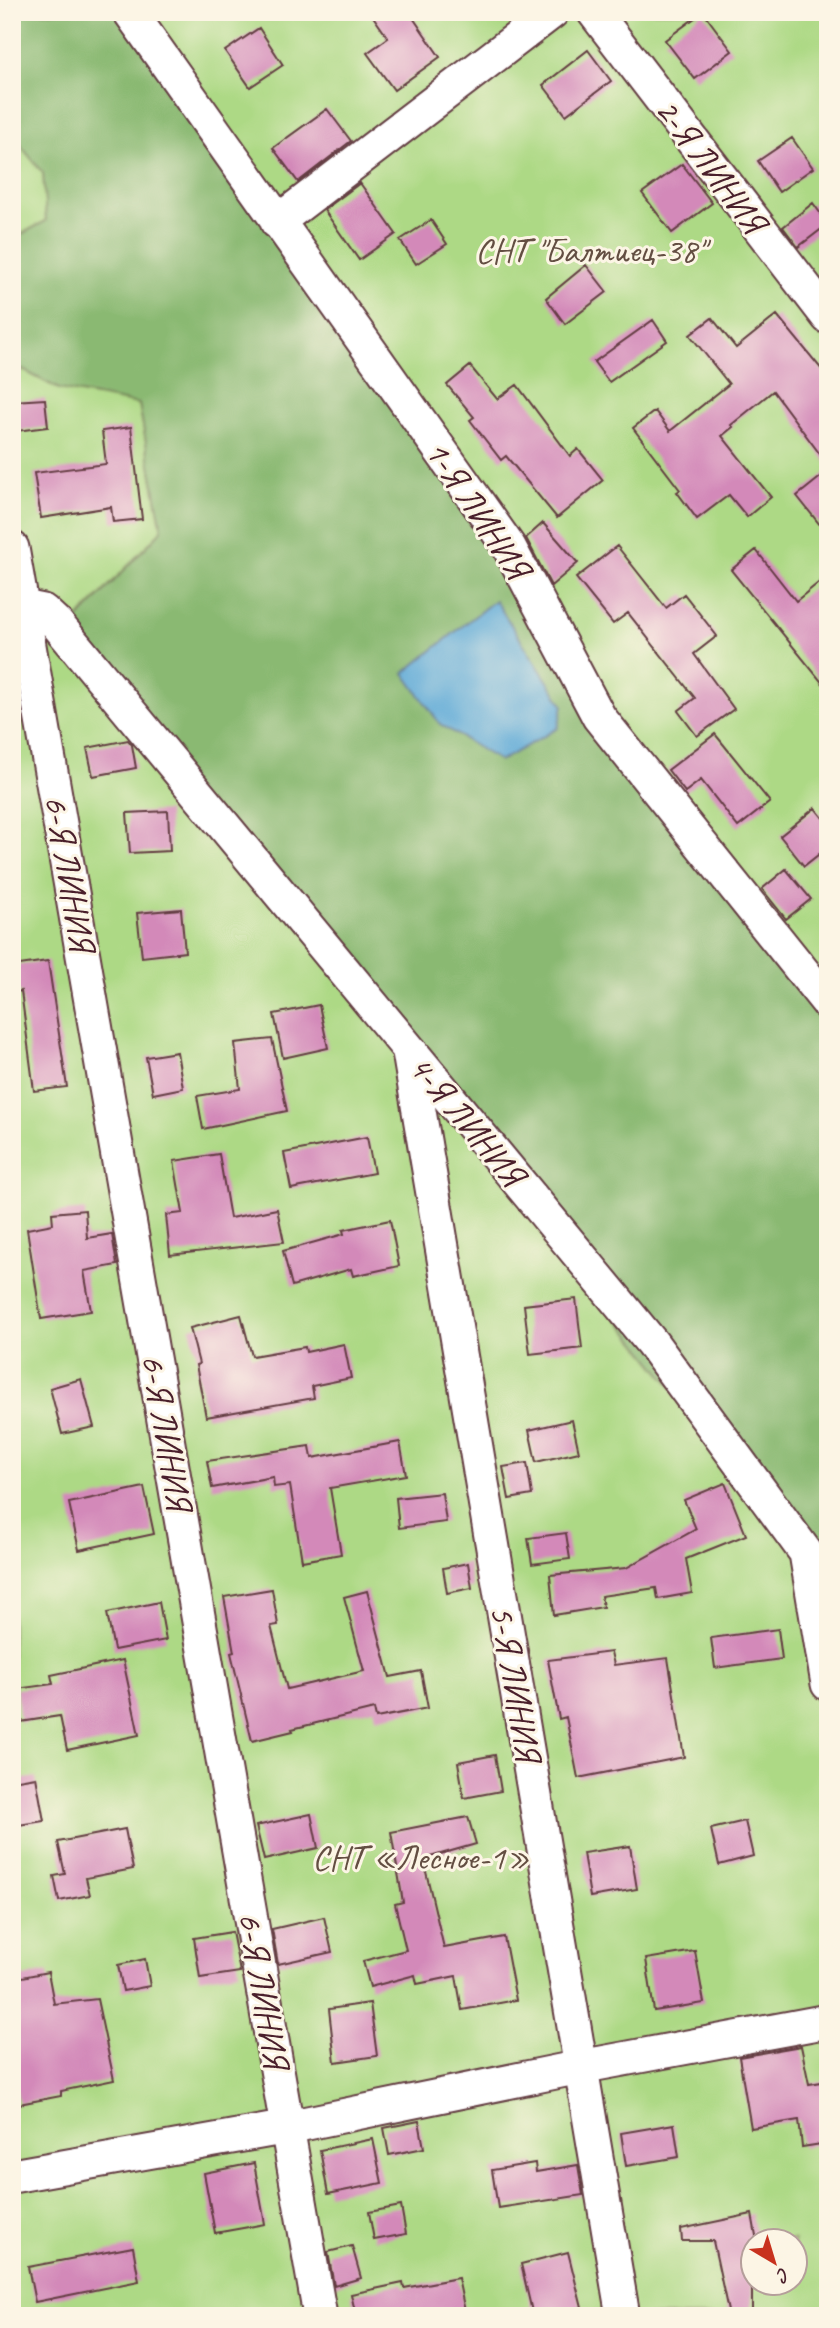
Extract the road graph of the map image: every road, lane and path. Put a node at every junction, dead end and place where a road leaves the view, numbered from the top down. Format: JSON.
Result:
{"nodes":[{"id":1,"x":130,"y":12,"type":"edge"},
{"id":2,"x":552,"y":12,"type":"edge"},
{"id":3,"x":594,"y":12,"type":"edge"},
{"id":4,"x":277,"y":222,"type":"junction"},
{"id":5,"x":828,"y":317,"type":"edge"},
{"id":6,"x":12,"y":548,"type":"edge"},
{"id":7,"x":23,"y":607,"type":"junction"},
{"id":8,"x":828,"y":1003,"type":"edge"},
{"id":9,"x":408,"y":1051,"type":"junction"},
{"id":10,"x":828,"y":1684,"type":"edge"},
{"id":11,"x":828,"y":2021,"type":"edge"},
{"id":12,"x":580,"y":2067,"type":"junction"},
{"id":13,"x":288,"y":2127,"type":"junction"},
{"id":14,"x":12,"y":2176,"type":"edge"},
{"id":15,"x":320,"y":2316,"type":"edge"},
{"id":16,"x":623,"y":2316,"type":"edge"}],
"edges":[{"from":1,"to":4,"type":"street","name":"1-Я ЛИНИЯ"},
{"from":2,"to":4,"type":"street"},
{"from":3,"to":5,"type":"street","name":"2-Я ЛИНИЯ"},
{"from":4,"to":8,"type":"street","name":"1-Я ЛИНИЯ"},
{"from":6,"to":7,"type":"street","name":"6-Я ЛИНИЯ"},
{"from":7,"to":9,"type":"street","name":"4-Я ЛИНИЯ"},
{"from":7,"to":13,"type":"street","name":"6-Я ЛИНИЯ"},
{"from":9,"to":10,"type":"street","name":"4-Я ЛИНИЯ"},
{"from":9,"to":12,"type":"street","name":"5-Я ЛИНИЯ"},
{"from":11,"to":12,"type":"street"},
{"from":12,"to":13,"type":"street"},
{"from":12,"to":16,"type":"street","name":"5-Я ЛИНИЯ"},
{"from":13,"to":14,"type":"street"},
{"from":13,"to":15,"type":"street","name":"6-Я ЛИНИЯ"}]}
